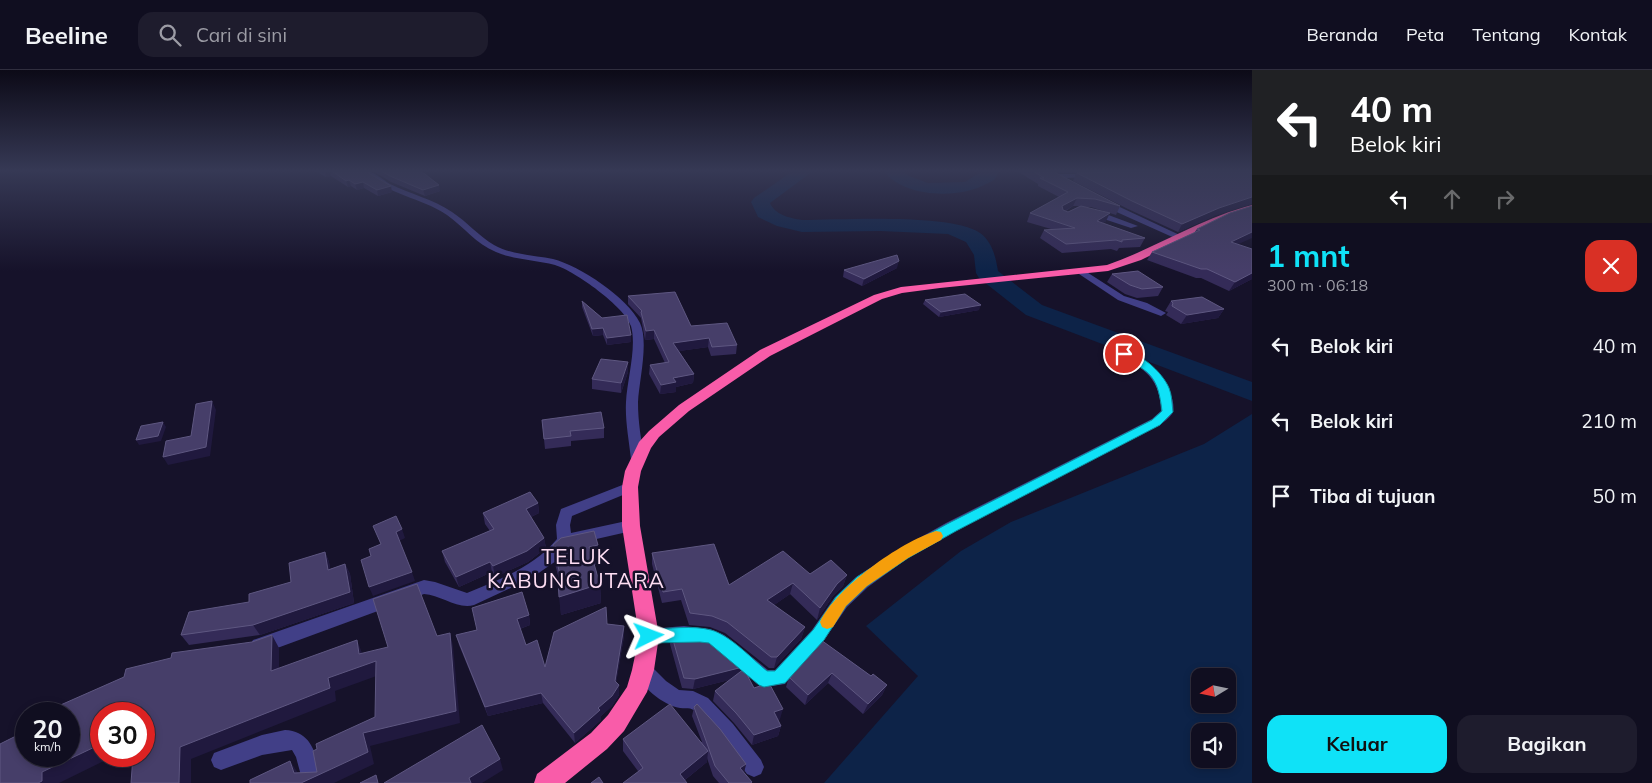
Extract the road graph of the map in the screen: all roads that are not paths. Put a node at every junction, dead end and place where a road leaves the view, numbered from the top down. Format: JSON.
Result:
{"nodes":[{"id":1,"x":429,"y":204,"type":"edge"},
{"id":2,"x":1107,"y":204,"type":"edge"},
{"id":3,"x":1252,"y":208,"type":"edge"},
{"id":4,"x":1082,"y":210,"type":"edge"},
{"id":5,"x":1180,"y":239,"type":"junction"},
{"id":6,"x":1082,"y":272,"type":"junction"},
{"id":7,"x":1161,"y":313,"type":"dead end"},
{"id":8,"x":1111,"y":350,"type":"dead end"},
{"id":9,"x":638,"y":459,"type":"junction"},
{"id":10,"x":630,"y":487,"type":"junction"},
{"id":11,"x":631,"y":526,"type":"junction"},
{"id":12,"x":565,"y":540,"type":"junction"},
{"id":13,"x":649,"y":636,"type":"junction"},
{"id":14,"x":240,"y":648,"type":"edge"},
{"id":15,"x":643,"y":670,"type":"junction"},
{"id":16,"x":221,"y":760,"type":"dead end"},
{"id":17,"x":754,"y":767,"type":"dead end"},
{"id":18,"x":313,"y":783,"type":"edge"},
{"id":19,"x":546,"y":783,"type":"edge"}],
"edges":[{"from":1,"to":9,"type":"street"},
{"from":2,"to":5,"type":"street"},
{"from":3,"to":5,"type":"highway"},
{"from":4,"to":5,"type":"street"},
{"from":5,"to":6,"type":"highway"},
{"from":6,"to":7,"type":"street"},
{"from":6,"to":9,"type":"highway"},
{"from":8,"to":13,"type":"street"},
{"from":9,"to":10,"type":"highway"},
{"from":10,"to":11,"type":"highway"},
{"from":10,"to":12,"type":"street"},
{"from":11,"to":12,"type":"street"},
{"from":11,"to":13,"type":"highway"},
{"from":12,"to":14,"type":"street"},
{"from":13,"to":15,"type":"highway"},
{"from":15,"to":17,"type":"street"},
{"from":15,"to":19,"type":"highway"},
{"from":16,"to":18,"type":"street"}]}
